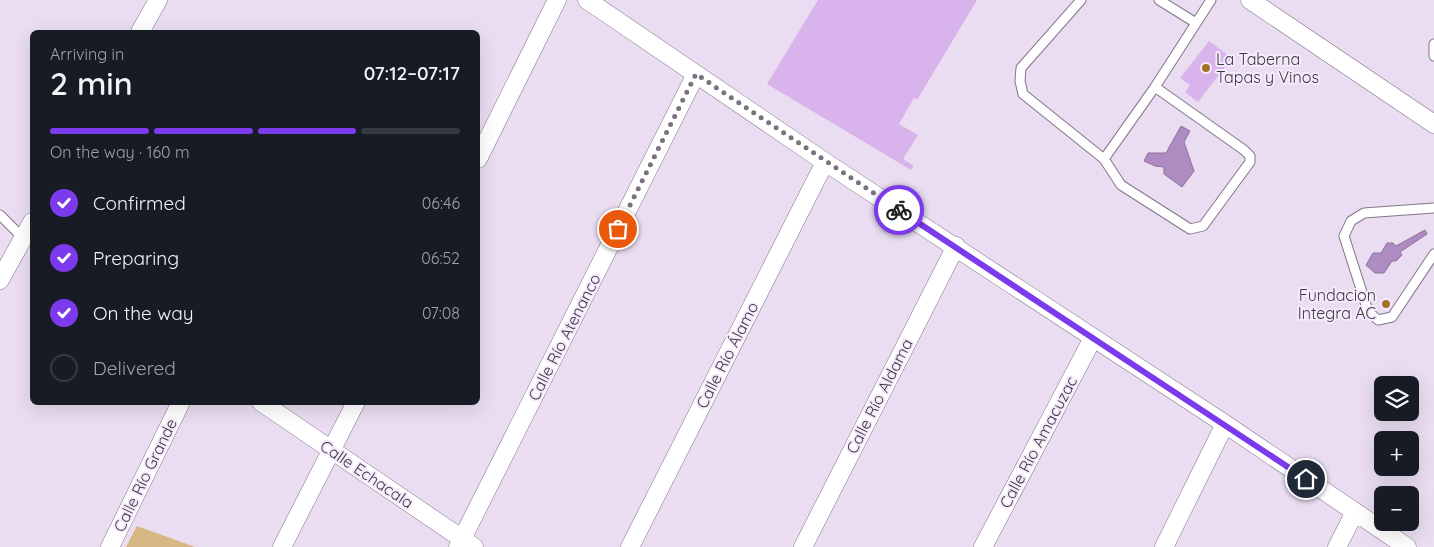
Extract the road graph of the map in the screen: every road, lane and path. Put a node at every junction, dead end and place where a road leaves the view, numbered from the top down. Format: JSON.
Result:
{"nodes":[{"id":1,"x":158,"y":0,"type":"edge"},
{"id":2,"x":557,"y":0,"type":"edge"},
{"id":3,"x":587,"y":0,"type":"edge"},
{"id":4,"x":1081,"y":0,"type":"edge"},
{"id":5,"x":1159,"y":0,"type":"edge"},
{"id":6,"x":1211,"y":0,"type":"edge"},
{"id":7,"x":1250,"y":0,"type":"edge"},
{"id":8,"x":1196,"y":22,"type":"junction"},
{"id":9,"x":141,"y":30,"type":"edge"},
{"id":10,"x":1434,"y":44,"type":"edge"},
{"id":11,"x":1434,"y":56,"type":"edge"},
{"id":12,"x":696,"y":74,"type":"junction"},
{"id":13,"x":1155,"y":87,"type":"junction"},
{"id":14,"x":1434,"y":124,"type":"edge"},
{"id":15,"x":480,"y":155,"type":"edge"},
{"id":16,"x":1104,"y":159,"type":"junction"},
{"id":17,"x":825,"y":162,"type":"junction"},
{"id":18,"x":1434,"y":208,"type":"edge"},
{"id":19,"x":0,"y":214,"type":"edge"},
{"id":20,"x":28,"y":242,"type":"edge"},
{"id":21,"x":956,"y":246,"type":"junction"},
{"id":22,"x":1434,"y":254,"type":"edge"},
{"id":23,"x":0,"y":280,"type":"edge"},
{"id":24,"x":1093,"y":338,"type":"junction"},
{"id":25,"x":180,"y":405,"type":"edge"},
{"id":26,"x":265,"y":405,"type":"edge"},
{"id":27,"x":354,"y":405,"type":"edge"},
{"id":28,"x":1226,"y":424,"type":"junction"},
{"id":29,"x":332,"y":450,"type":"junction"},
{"id":30,"x":1354,"y":512,"type":"junction"},
{"id":31,"x":464,"y":544,"type":"edge"},
{"id":32,"x":110,"y":547,"type":"edge"},
{"id":33,"x":282,"y":547,"type":"edge"},
{"id":34,"x":630,"y":547,"type":"edge"},
{"id":35,"x":802,"y":547,"type":"edge"},
{"id":36,"x":983,"y":547,"type":"edge"},
{"id":37,"x":1164,"y":547,"type":"edge"},
{"id":38,"x":1337,"y":547,"type":"edge"},
{"id":39,"x":1407,"y":547,"type":"edge"}],
"edges":[{"from":1,"to":9,"type":"street"},
{"from":2,"to":15,"type":"street"},
{"from":3,"to":12,"type":"street"},
{"from":4,"to":16,"type":"lane"},
{"from":5,"to":8,"type":"lane"},
{"from":6,"to":8,"type":"lane"},
{"from":7,"to":14,"type":"street"},
{"from":8,"to":13,"type":"lane"},
{"from":10,"to":11,"type":"lane"},
{"from":12,"to":17,"type":"street"},
{"from":12,"to":31,"type":"street","name":"Calle Río Atenanco"},
{"from":13,"to":16,"type":"lane"},
{"from":13,"to":16,"type":"lane"},
{"from":17,"to":21,"type":"street"},
{"from":17,"to":34,"type":"street","name":"Calle Río Álamo"},
{"from":18,"to":22,"type":"lane"},
{"from":19,"to":20,"type":"lane"},
{"from":20,"to":23,"type":"street"},
{"from":21,"to":24,"type":"street"},
{"from":21,"to":35,"type":"street","name":"Calle Río Aldama"},
{"from":24,"to":28,"type":"street"},
{"from":24,"to":36,"type":"street","name":"Calle Río Amacuzac"},
{"from":25,"to":32,"type":"street","name":"Calle Río Grande"},
{"from":26,"to":29,"type":"street","name":"Calle Echacala"},
{"from":27,"to":29,"type":"street"},
{"from":28,"to":30,"type":"street"},
{"from":28,"to":37,"type":"street"},
{"from":29,"to":31,"type":"street","name":"Calle Echacala"},
{"from":29,"to":33,"type":"street"},
{"from":30,"to":38,"type":"street"},
{"from":30,"to":39,"type":"street"}]}
